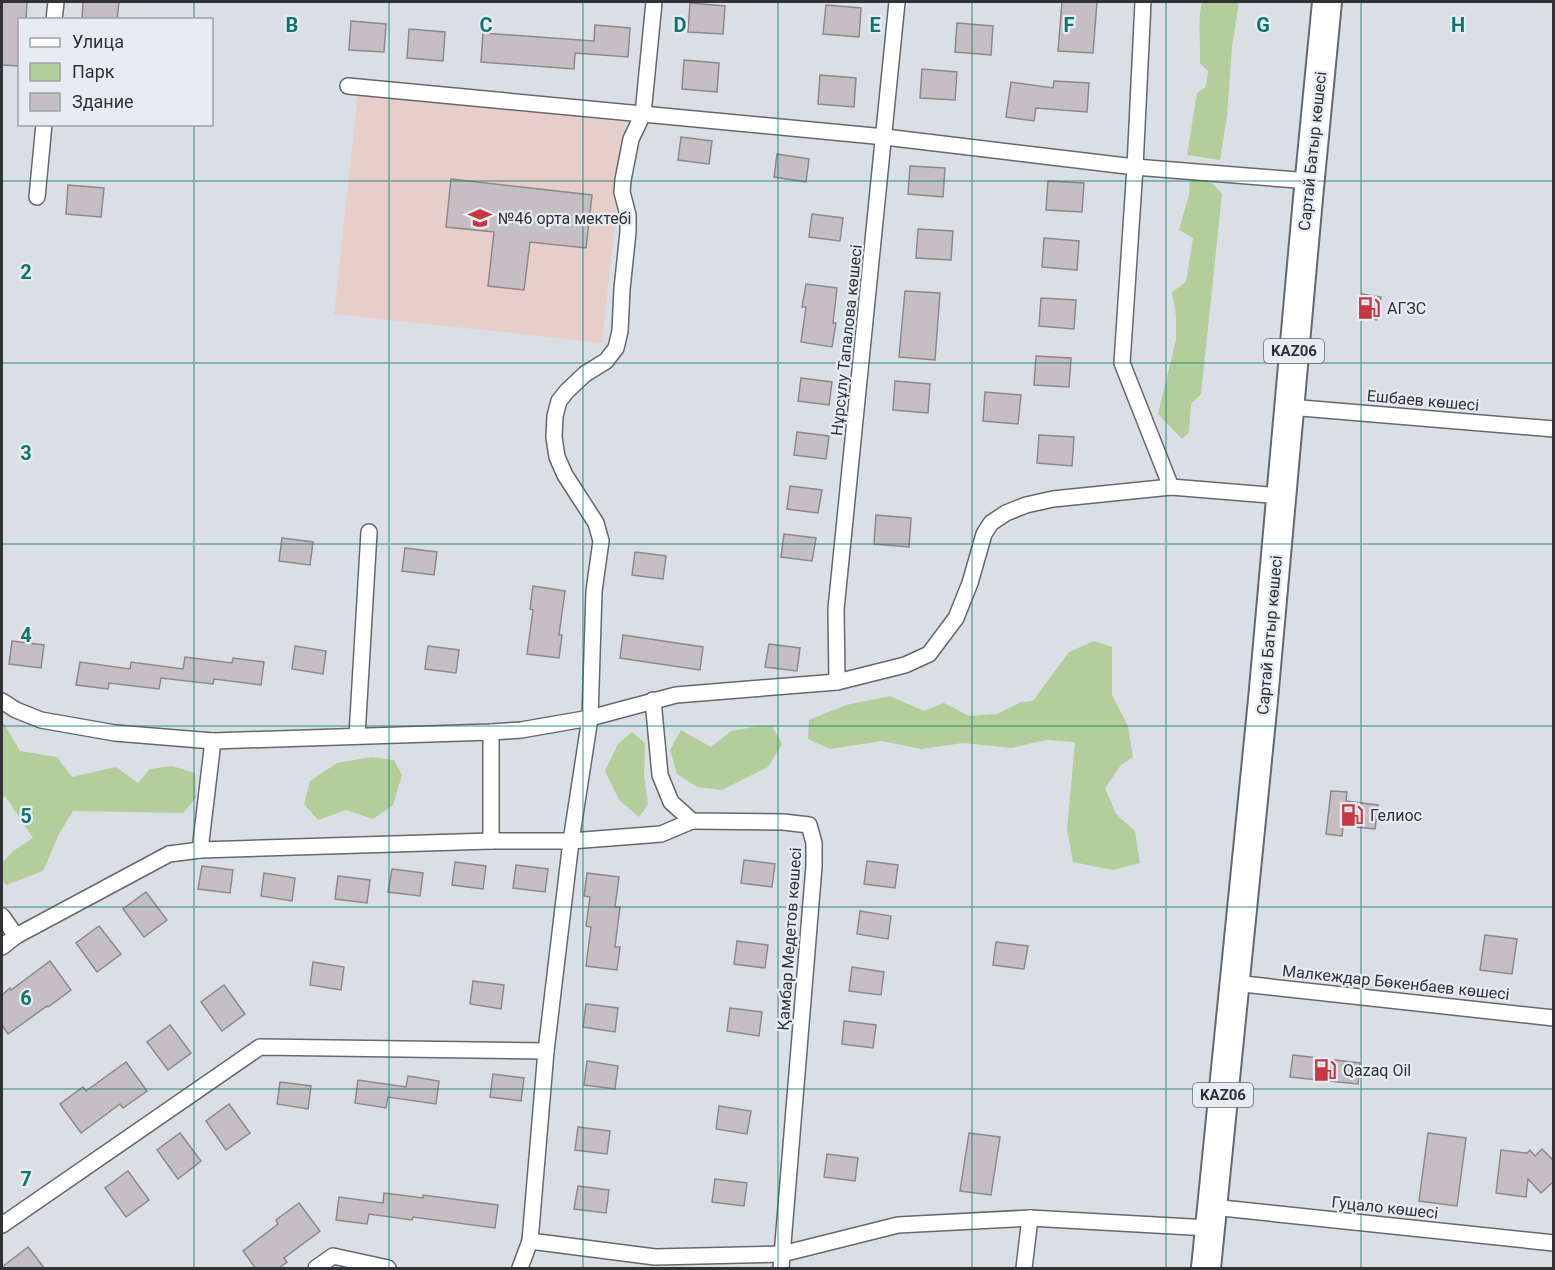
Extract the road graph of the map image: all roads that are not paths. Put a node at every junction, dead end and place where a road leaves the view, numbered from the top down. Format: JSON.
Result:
{"nodes":[{"id":1,"x":56,"y":2,"type":"edge"},
{"id":2,"x":654,"y":2,"type":"edge"},
{"id":3,"x":897,"y":2,"type":"edge"},
{"id":4,"x":1143,"y":2,"type":"edge"},
{"id":5,"x":1327,"y":2,"type":"edge"},
{"id":6,"x":54,"y":18,"type":"edge"},
{"id":7,"x":348,"y":86,"type":"dead end"},
{"id":8,"x":643,"y":114,"type":"junction"},
{"id":9,"x":44,"y":126,"type":"edge"},
{"id":10,"x":885,"y":137,"type":"junction"},
{"id":11,"x":1135,"y":167,"type":"junction"},
{"id":12,"x":1309,"y":181,"type":"junction"},
{"id":13,"x":37,"y":197,"type":"dead end"},
{"id":14,"x":1289,"y":407,"type":"junction"},
{"id":15,"x":1554,"y":429,"type":"edge"},
{"id":16,"x":1172,"y":487,"type":"junction"},
{"id":17,"x":1281,"y":496,"type":"junction"},
{"id":18,"x":369,"y":532,"type":"dead end"},
{"id":19,"x":837,"y":682,"type":"junction"},
{"id":20,"x":653,"y":700,"type":"junction"},
{"id":21,"x":2,"y":701,"type":"edge"},
{"id":22,"x":590,"y":718,"type":"junction"},
{"id":23,"x":491,"y":732,"type":"junction"},
{"id":24,"x":357,"y":736,"type":"junction"},
{"id":25,"x":213,"y":741,"type":"junction"},
{"id":26,"x":692,"y":821,"type":"junction"},
{"id":27,"x":491,"y":841,"type":"junction"},
{"id":28,"x":571,"y":841,"type":"junction"},
{"id":29,"x":200,"y":850,"type":"junction"},
{"id":30,"x":2,"y":916,"type":"edge"},
{"id":31,"x":16,"y":936,"type":"junction"},
{"id":32,"x":2,"y":947,"type":"edge"},
{"id":33,"x":1234,"y":983,"type":"junction"},
{"id":34,"x":1554,"y":1018,"type":"edge"},
{"id":35,"x":546,"y":1051,"type":"junction"},
{"id":36,"x":1211,"y":1217,"type":"junction"},
{"id":37,"x":1030,"y":1218,"type":"junction"},
{"id":38,"x":2,"y":1225,"type":"edge"},
{"id":39,"x":530,"y":1241,"type":"junction"},
{"id":40,"x":1554,"y":1243,"type":"edge"},
{"id":41,"x":781,"y":1262,"type":"edge"},
{"id":42,"x":316,"y":1269,"type":"edge"},
{"id":43,"x":388,"y":1269,"type":"edge"},
{"id":44,"x":520,"y":1269,"type":"edge"},
{"id":45,"x":1024,"y":1269,"type":"edge"},
{"id":46,"x":1206,"y":1269,"type":"edge"}],
"edges":[{"from":1,"to":6,"type":"street"},
{"from":2,"to":8,"type":"street"},
{"from":3,"to":10,"type":"street","name":"Нұрсұлу Тапалова көшесі"},
{"from":4,"to":11,"type":"street"},
{"from":5,"to":12,"type":"highway","name":"Сартай Батыр көшесі","number":"KАZ06"},
{"from":7,"to":8,"type":"street"},
{"from":8,"to":10,"type":"street"},
{"from":8,"to":22,"type":"street"},
{"from":9,"to":13,"type":"street"},
{"from":10,"to":11,"type":"street"},
{"from":10,"to":19,"type":"street","name":"Нұрсұлу Тапалова көшесі"},
{"from":11,"to":12,"type":"street"},
{"from":11,"to":16,"type":"street"},
{"from":12,"to":14,"type":"highway","name":"Сартай Батыр көшесі","number":"KАZ06"},
{"from":14,"to":15,"type":"street","name":"Ешбаев көшесі"},
{"from":14,"to":17,"type":"highway","name":"Сартай Батыр көшесі","number":"KАZ06"},
{"from":16,"to":17,"type":"street"},
{"from":16,"to":19,"type":"street"},
{"from":17,"to":33,"type":"highway","name":"Сартай Батыр көшесі","number":"KАZ06"},
{"from":18,"to":24,"type":"street"},
{"from":19,"to":20,"type":"street"},
{"from":20,"to":22,"type":"street"},
{"from":20,"to":26,"type":"street"},
{"from":21,"to":25,"type":"street"},
{"from":22,"to":23,"type":"street"},
{"from":22,"to":28,"type":"street"},
{"from":23,"to":24,"type":"street"},
{"from":23,"to":27,"type":"street"},
{"from":24,"to":25,"type":"street"},
{"from":25,"to":29,"type":"street"},
{"from":26,"to":28,"type":"street"},
{"from":26,"to":41,"type":"street","name":"Қамбар Медетов көшесі"},
{"from":27,"to":28,"type":"street"},
{"from":27,"to":29,"type":"street"},
{"from":28,"to":35,"type":"street"},
{"from":29,"to":31,"type":"street"},
{"from":30,"to":31,"type":"street"},
{"from":31,"to":32,"type":"street"},
{"from":33,"to":34,"type":"street","name":"Малкеждар Бөкенбаев көшесі"},
{"from":33,"to":36,"type":"highway","name":"Сартай Батыр көшесі","number":"KАZ06"},
{"from":35,"to":38,"type":"street"},
{"from":35,"to":39,"type":"street"},
{"from":36,"to":37,"type":"street","name":"Гуцало көшесі"},
{"from":36,"to":40,"type":"street","name":"Гуцало көшесі"},
{"from":36,"to":46,"type":"highway","name":"Сартай Батыр көшесі","number":"KАZ06"},
{"from":37,"to":41,"type":"street","name":"Гуцало көшесі"},
{"from":37,"to":45,"type":"street"},
{"from":39,"to":41,"type":"street","name":"Гуцало көшесі"},
{"from":39,"to":44,"type":"street"},
{"from":42,"to":43,"type":"street"}]}
